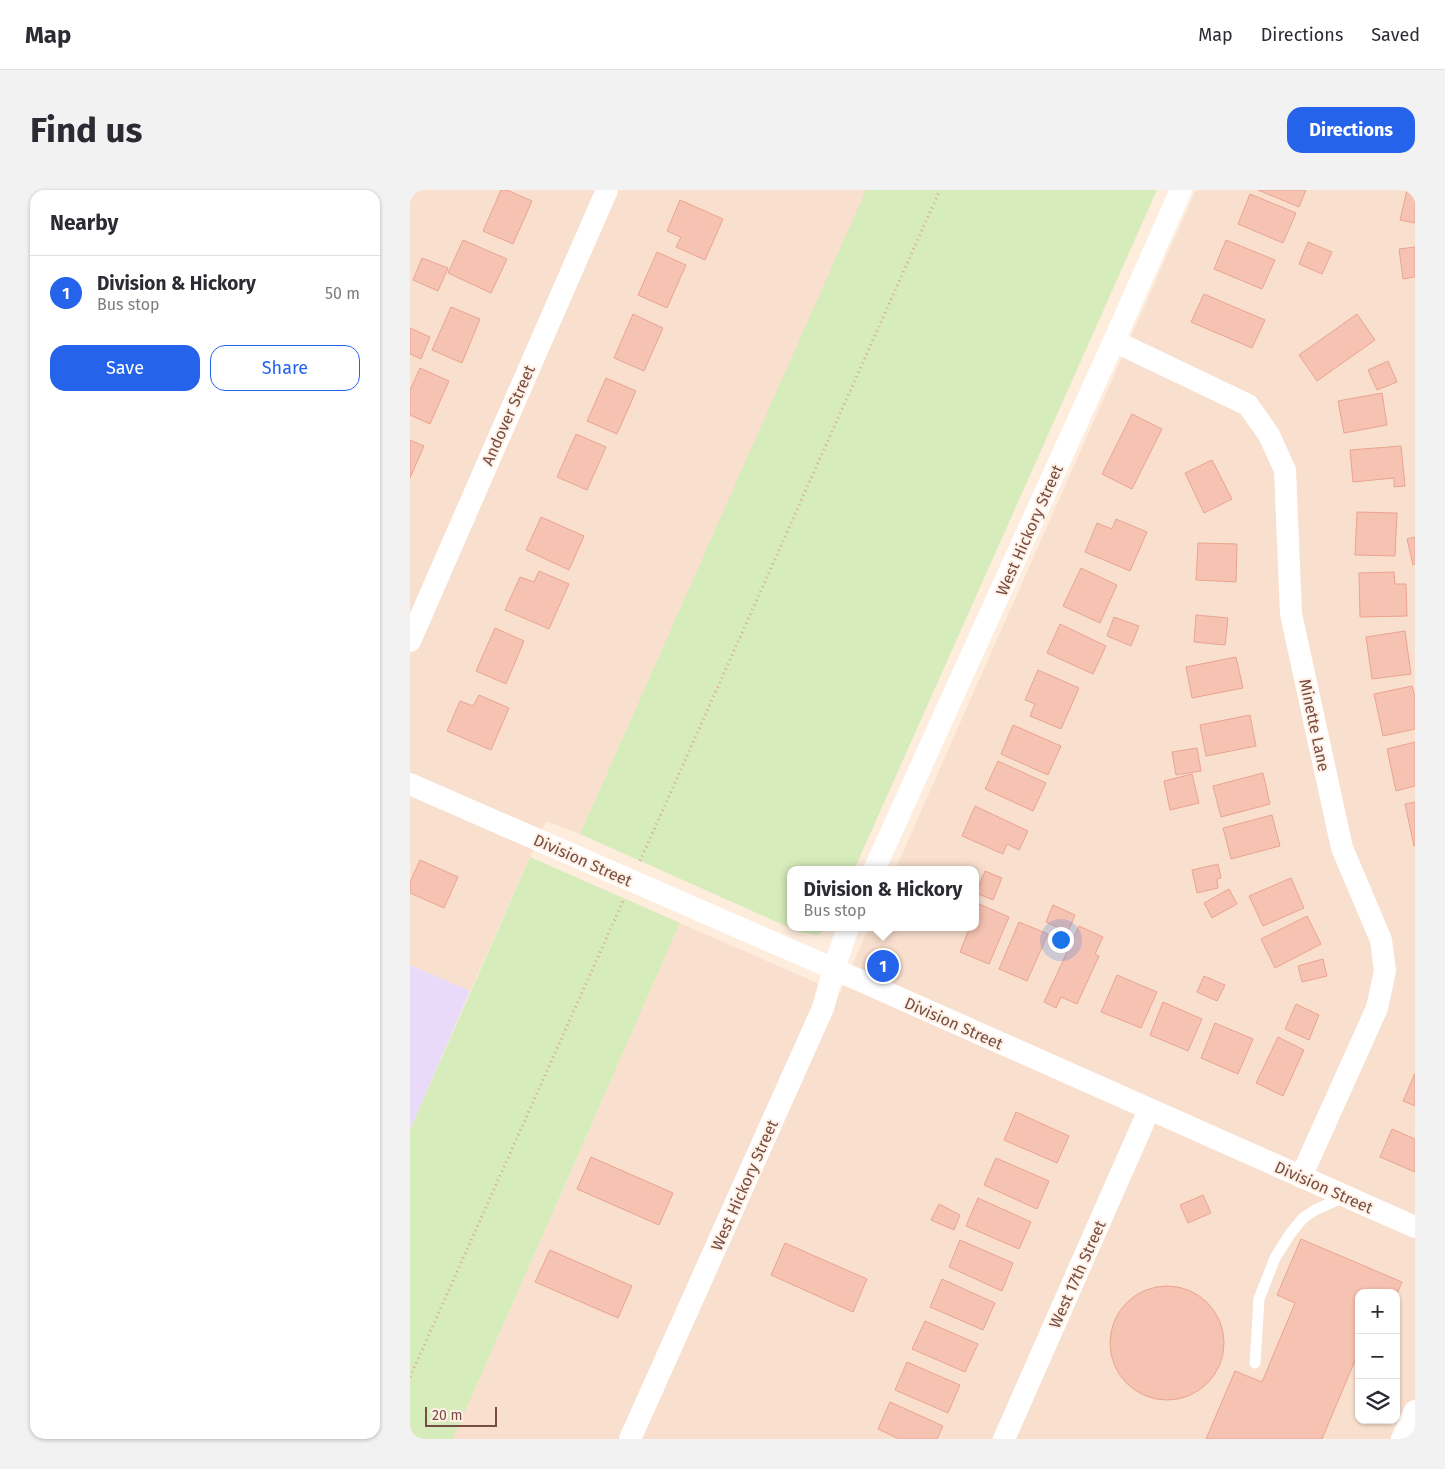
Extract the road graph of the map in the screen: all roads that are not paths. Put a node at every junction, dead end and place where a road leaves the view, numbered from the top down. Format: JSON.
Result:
{"nodes":[{"id":1,"x":607,"y":190,"type":"edge"},
{"id":2,"x":1181,"y":190,"type":"edge"},
{"id":3,"x":1114,"y":341,"type":"junction"},
{"id":4,"x":410,"y":641,"type":"edge"},
{"id":5,"x":410,"y":784,"type":"edge"},
{"id":6,"x":876,"y":866,"type":"edge"},
{"id":7,"x":847,"y":931,"type":"edge"},
{"id":8,"x":834,"y":969,"type":"junction"},
{"id":9,"x":1149,"y":1110,"type":"junction"},
{"id":10,"x":1301,"y":1177,"type":"junction"},
{"id":11,"x":1346,"y":1196,"type":"junction"},
{"id":12,"x":1415,"y":1227,"type":"edge"},
{"id":13,"x":1255,"y":1363,"type":"dead end"},
{"id":14,"x":1415,"y":1411,"type":"edge"},
{"id":15,"x":630,"y":1439,"type":"edge"},
{"id":16,"x":1004,"y":1439,"type":"edge"},
{"id":17,"x":1402,"y":1439,"type":"edge"}],
"edges":[{"from":1,"to":4,"type":"street","name":"Andover Street"},
{"from":2,"to":3,"type":"street","name":"West Hickory Street"},
{"from":3,"to":6,"type":"street","name":"West Hickory Street"},
{"from":3,"to":10,"type":"street","name":"Minette Lane"},
{"from":5,"to":8,"type":"street","name":"Division Street"},
{"from":7,"to":8,"type":"street","name":"West Hickory Street"},
{"from":8,"to":9,"type":"street","name":"Division Street"},
{"from":8,"to":15,"type":"street","name":"West Hickory Street"},
{"from":9,"to":10,"type":"street","name":"Division Street"},
{"from":9,"to":16,"type":"street","name":"West 17th Street"},
{"from":10,"to":11,"type":"street","name":"Division Street"},
{"from":11,"to":12,"type":"street","name":"Division Street"},
{"from":11,"to":13,"type":"lane"},
{"from":14,"to":17,"type":"street"}]}
